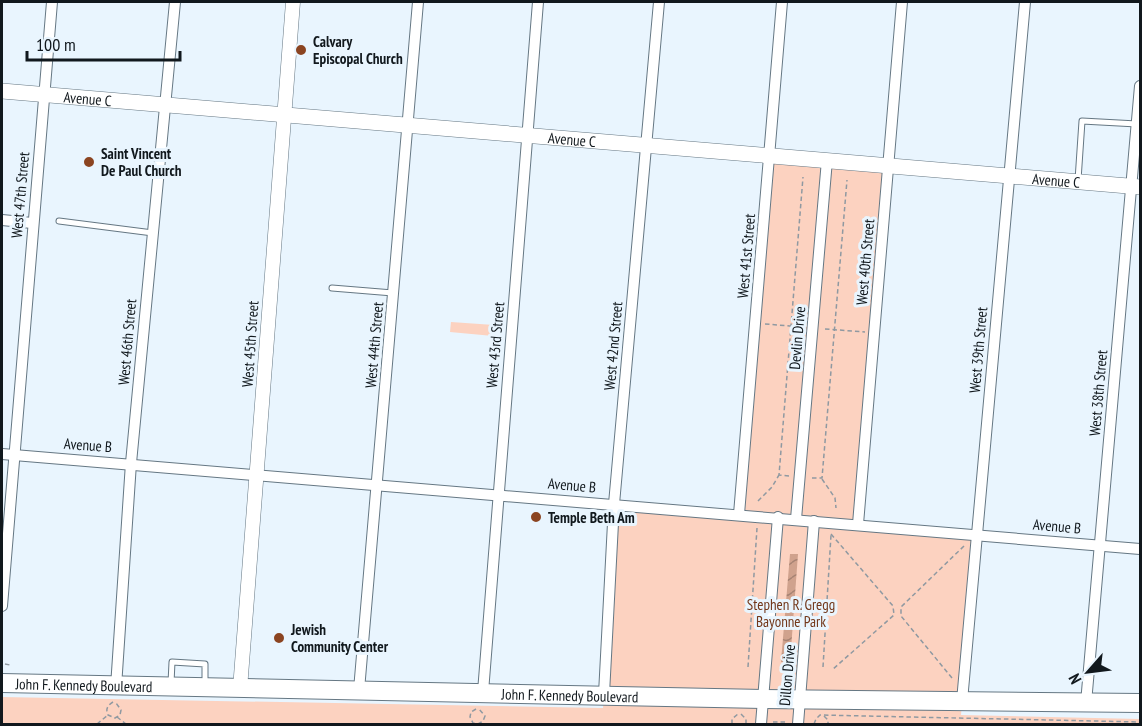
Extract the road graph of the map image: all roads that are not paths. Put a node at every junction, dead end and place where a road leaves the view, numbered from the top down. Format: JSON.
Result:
{"nodes":[{"id":1,"x":52,"y":2,"type":"edge"},
{"id":2,"x":175,"y":2,"type":"edge"},
{"id":3,"x":293,"y":2,"type":"edge"},
{"id":4,"x":418,"y":2,"type":"edge"},
{"id":5,"x":538,"y":2,"type":"edge"},
{"id":6,"x":659,"y":2,"type":"edge"},
{"id":7,"x":782,"y":2,"type":"edge"},
{"id":8,"x":902,"y":2,"type":"edge"},
{"id":9,"x":1025,"y":2,"type":"edge"},
{"id":10,"x":1140,"y":86,"type":"edge"},
{"id":11,"x":2,"y":91,"type":"edge"},
{"id":12,"x":45,"y":95,"type":"junction"},
{"id":13,"x":166,"y":105,"type":"junction"},
{"id":14,"x":284,"y":115,"type":"junction"},
{"id":15,"x":1137,"y":124,"type":"junction"},
{"id":16,"x":407,"y":125,"type":"junction"},
{"id":17,"x":527,"y":135,"type":"junction"},
{"id":18,"x":645,"y":145,"type":"junction"},
{"id":19,"x":769,"y":156,"type":"junction"},
{"id":20,"x":827,"y":160,"type":"junction"},
{"id":21,"x":888,"y":166,"type":"junction"},
{"id":22,"x":1009,"y":176,"type":"junction"},
{"id":23,"x":1078,"y":181,"type":"junction"},
{"id":24,"x":1136,"y":186,"type":"edge"},
{"id":25,"x":2,"y":220,"type":"edge"},
{"id":26,"x":59,"y":221,"type":"dead end"},
{"id":27,"x":32,"y":223,"type":"junction"},
{"id":28,"x":153,"y":233,"type":"junction"},
{"id":29,"x":332,"y":288,"type":"dead end"},
{"id":30,"x":393,"y":293,"type":"junction"},
{"id":31,"x":2,"y":454,"type":"edge"},
{"id":32,"x":14,"y":454,"type":"junction"},
{"id":33,"x":131,"y":463,"type":"junction"},
{"id":34,"x":257,"y":474,"type":"junction"},
{"id":35,"x":377,"y":484,"type":"junction"},
{"id":36,"x":498,"y":494,"type":"junction"},
{"id":37,"x":614,"y":504,"type":"junction"},
{"id":38,"x":739,"y":514,"type":"junction"},
{"id":39,"x":778,"y":517,"type":"junction"},
{"id":40,"x":796,"y":519,"type":"junction"},
{"id":41,"x":814,"y":521,"type":"junction"},
{"id":42,"x":858,"y":524,"type":"junction"},
{"id":43,"x":977,"y":535,"type":"junction"},
{"id":44,"x":1100,"y":545,"type":"junction"},
{"id":45,"x":1140,"y":549,"type":"edge"},
{"id":46,"x":2,"y":606,"type":"edge"},
{"id":47,"x":2,"y":683,"type":"edge"},
{"id":48,"x":171,"y":688,"type":"junction"},
{"id":49,"x":205,"y":688,"type":"junction"},
{"id":50,"x":240,"y":689,"type":"junction"},
{"id":51,"x":359,"y":690,"type":"junction"},
{"id":52,"x":604,"y":694,"type":"junction"},
{"id":53,"x":115,"y":697,"type":"junction"},
{"id":54,"x":763,"y":699,"type":"junction"},
{"id":55,"x":800,"y":699,"type":"junction"},
{"id":56,"x":962,"y":701,"type":"junction"},
{"id":57,"x":479,"y":703,"type":"junction"},
{"id":58,"x":1086,"y":703,"type":"junction"},
{"id":59,"x":1140,"y":703,"type":"edge"},
{"id":60,"x":764,"y":723,"type":"edge"},
{"id":61,"x":794,"y":723,"type":"edge"}],
"edges":[{"from":1,"to":12,"type":"street","name":"West 47th Street"},
{"from":2,"to":13,"type":"street","name":"West 46th Street"},
{"from":3,"to":14,"type":"street","name":"West 45th Street"},
{"from":4,"to":16,"type":"street","name":"West 44th Street"},
{"from":5,"to":17,"type":"street","name":"West 43rd Street"},
{"from":6,"to":18,"type":"street","name":"West 42nd Street"},
{"from":7,"to":19,"type":"street","name":"West 41st Street"},
{"from":8,"to":21,"type":"street","name":"West 40th Street"},
{"from":9,"to":22,"type":"street","name":"West 39th Street"},
{"from":10,"to":15,"type":"street","name":"West 38th Street"},
{"from":11,"to":12,"type":"main road","name":"Avenue C"},
{"from":12,"to":13,"type":"main road","name":"Avenue C"},
{"from":12,"to":27,"type":"street","name":"West 47th Street"},
{"from":13,"to":14,"type":"main road","name":"Avenue C"},
{"from":13,"to":28,"type":"street","name":"West 46th Street"},
{"from":14,"to":16,"type":"main road","name":"Avenue C"},
{"from":14,"to":34,"type":"street","name":"West 45th Street"},
{"from":15,"to":23,"type":"lane"},
{"from":15,"to":24,"type":"street","name":"West 38th Street"},
{"from":16,"to":17,"type":"main road","name":"Avenue C"},
{"from":16,"to":30,"type":"street","name":"West 44th Street"},
{"from":17,"to":18,"type":"main road","name":"Avenue C"},
{"from":17,"to":36,"type":"street","name":"West 43rd Street"},
{"from":18,"to":19,"type":"main road","name":"Avenue C"},
{"from":18,"to":37,"type":"street","name":"West 42nd Street"},
{"from":19,"to":20,"type":"main road","name":"Avenue C"},
{"from":19,"to":38,"type":"street","name":"West 41st Street"},
{"from":20,"to":21,"type":"main road","name":"Avenue C"},
{"from":20,"to":40,"type":"street","name":"Devlin Drive"},
{"from":21,"to":22,"type":"main road","name":"Avenue C"},
{"from":21,"to":42,"type":"street","name":"West 40th Street"},
{"from":22,"to":23,"type":"main road","name":"Avenue C"},
{"from":22,"to":43,"type":"street","name":"West 39th Street"},
{"from":23,"to":24,"type":"main road","name":"Avenue C"},
{"from":24,"to":44,"type":"street","name":"West 38th Street"},
{"from":25,"to":27,"type":"street"},
{"from":26,"to":28,"type":"lane"},
{"from":27,"to":32,"type":"street","name":"West 47th Street"},
{"from":28,"to":33,"type":"street","name":"West 46th Street"},
{"from":29,"to":30,"type":"lane"},
{"from":30,"to":35,"type":"street","name":"West 44th Street"},
{"from":31,"to":32,"type":"street","name":"Avenue B"},
{"from":32,"to":33,"type":"street","name":"Avenue B"},
{"from":32,"to":46,"type":"street","name":"West 47th Street"},
{"from":33,"to":34,"type":"street","name":"Avenue B"},
{"from":33,"to":53,"type":"street","name":"West 46th Street"},
{"from":34,"to":35,"type":"street","name":"Avenue B"},
{"from":34,"to":50,"type":"street","name":"West 45th Street"},
{"from":35,"to":36,"type":"street","name":"Avenue B"},
{"from":35,"to":51,"type":"street","name":"West 44th Street"},
{"from":36,"to":37,"type":"street","name":"Avenue B"},
{"from":36,"to":57,"type":"street","name":"West 43rd Street"},
{"from":37,"to":38,"type":"street","name":"Avenue B"},
{"from":37,"to":52,"type":"street","name":"West 42nd Street"},
{"from":38,"to":39,"type":"street","name":"Avenue B"},
{"from":39,"to":40,"type":"street","name":"Avenue B"},
{"from":39,"to":54,"type":"street"},
{"from":40,"to":41,"type":"street","name":"Avenue B"},
{"from":41,"to":42,"type":"street","name":"Avenue B"},
{"from":41,"to":55,"type":"street","name":"Dillon Drive"},
{"from":42,"to":43,"type":"street","name":"Avenue B"},
{"from":43,"to":44,"type":"street","name":"Avenue B"},
{"from":43,"to":56,"type":"street","name":"West 39th Street"},
{"from":44,"to":45,"type":"street","name":"Avenue B"},
{"from":44,"to":58,"type":"street","name":"West 38th Street"},
{"from":47,"to":53,"type":"main road","name":"John F. Kennedy Boulevard"},
{"from":48,"to":49,"type":"main road","name":"John F. Kennedy Boulevard"},
{"from":48,"to":49,"type":"lane"},
{"from":48,"to":53,"type":"main road","name":"John F. Kennedy Boulevard"},
{"from":49,"to":50,"type":"main road","name":"John F. Kennedy Boulevard"},
{"from":50,"to":51,"type":"main road","name":"John F. Kennedy Boulevard"},
{"from":51,"to":57,"type":"main road","name":"John F. Kennedy Boulevard"},
{"from":52,"to":54,"type":"main road","name":"John F. Kennedy Boulevard"},
{"from":52,"to":57,"type":"main road","name":"John F. Kennedy Boulevard"},
{"from":54,"to":55,"type":"main road","name":"John F. Kennedy Boulevard"},
{"from":54,"to":60,"type":"street"},
{"from":55,"to":56,"type":"main road","name":"John F. Kennedy Boulevard"},
{"from":55,"to":61,"type":"street","name":"Dillon Drive"},
{"from":56,"to":58,"type":"main road","name":"John F. Kennedy Boulevard"},
{"from":58,"to":59,"type":"main road","name":"John F. Kennedy Boulevard"}]}
